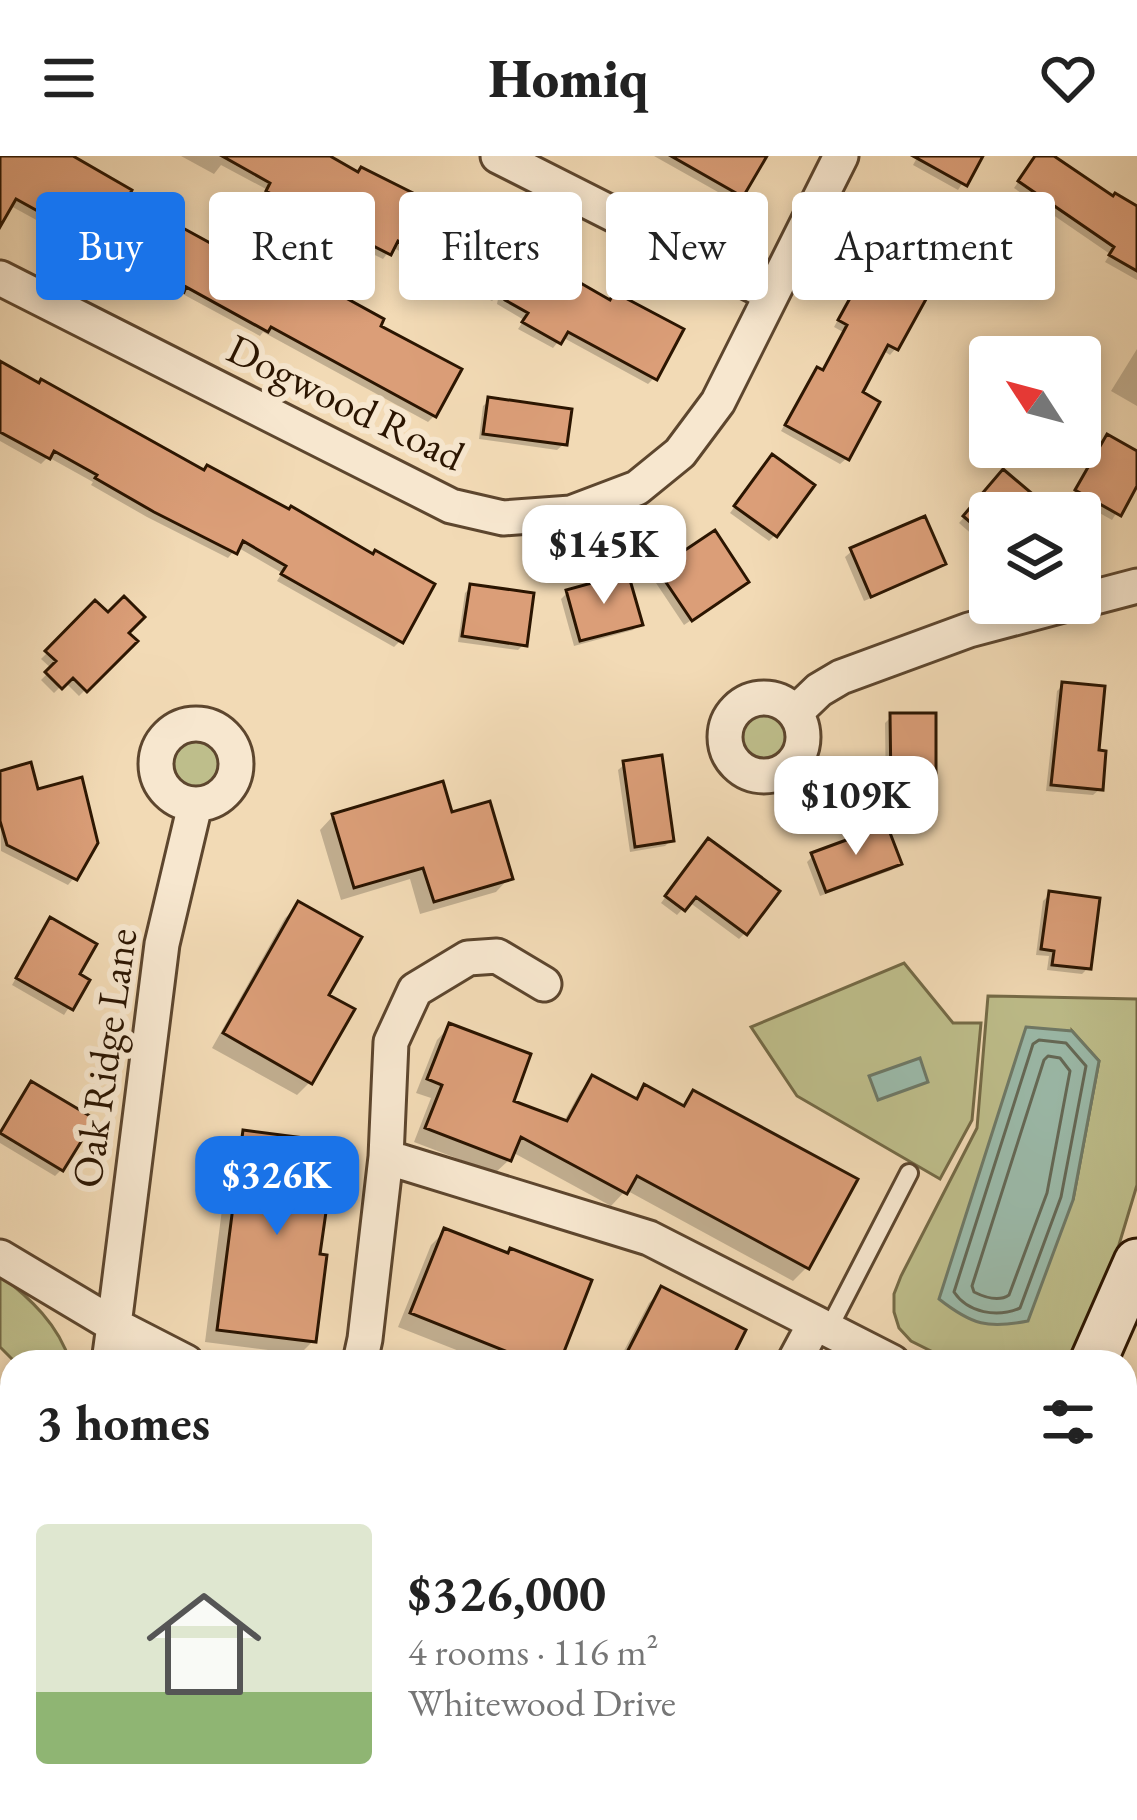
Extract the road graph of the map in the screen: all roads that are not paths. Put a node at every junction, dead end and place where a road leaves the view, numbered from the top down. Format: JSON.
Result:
{"nodes":[{"id":1,"x":498,"y":156,"type":"edge"},
{"id":2,"x":841,"y":156,"type":"edge"},
{"id":3,"x":0,"y":278,"type":"edge"},
{"id":4,"x":771,"y":294,"type":"junction"},
{"id":5,"x":1137,"y":586,"type":"edge"},
{"id":6,"x":1101,"y":595,"type":"edge"},
{"id":7,"x":992,"y":624,"type":"edge"},
{"id":8,"x":795,"y":713,"type":"dead end"},
{"id":9,"x":195,"y":805,"type":"dead end"},
{"id":10,"x":544,"y":984,"type":"dead end"},
{"id":11,"x":386,"y":1157,"type":"junction"},
{"id":12,"x":909,"y":1173,"type":"dead end"},
{"id":13,"x":0,"y":1257,"type":"edge"},
{"id":14,"x":1137,"y":1262,"type":"edge"},
{"id":15,"x":114,"y":1325,"type":"junction"},
{"id":16,"x":821,"y":1327,"type":"junction"},
{"id":17,"x":111,"y":1350,"type":"edge"},
{"id":18,"x":163,"y":1350,"type":"edge"},
{"id":19,"x":363,"y":1350,"type":"edge"},
{"id":20,"x":803,"y":1350,"type":"edge"},
{"id":21,"x":868,"y":1350,"type":"edge"},
{"id":22,"x":1098,"y":1350,"type":"edge"}],
"edges":[{"from":1,"to":4,"type":"street"},
{"from":2,"to":4,"type":"street","name":"Dogwood Road"},
{"from":3,"to":4,"type":"street","name":"Dogwood Road"},
{"from":5,"to":6,"type":"street"},
{"from":7,"to":8,"type":"street"},
{"from":9,"to":15,"type":"street","name":"Oak Ridge Lane"},
{"from":10,"to":11,"type":"street"},
{"from":11,"to":16,"type":"street"},
{"from":11,"to":19,"type":"street"},
{"from":12,"to":16,"type":"lane"},
{"from":13,"to":15,"type":"street"},
{"from":14,"to":22,"type":"main road"},
{"from":15,"to":17,"type":"street","name":"Oak Ridge Lane"},
{"from":15,"to":18,"type":"street"},
{"from":16,"to":20,"type":"street"},
{"from":16,"to":21,"type":"street"}]}
